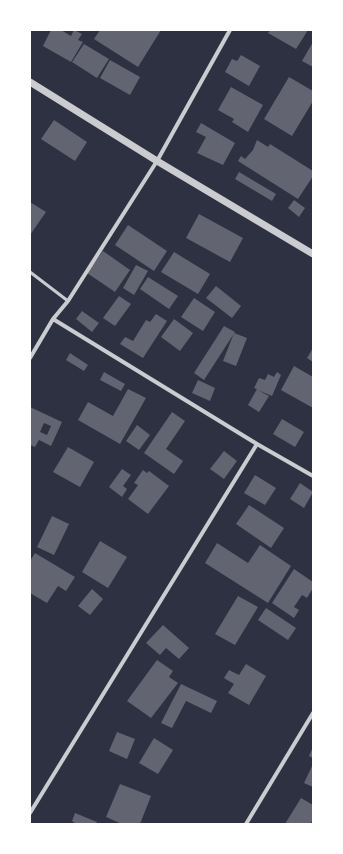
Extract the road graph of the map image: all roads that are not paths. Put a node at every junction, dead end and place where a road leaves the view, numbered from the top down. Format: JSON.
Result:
{"nodes":[{"id":1,"x":230,"y":30,"type":"edge"},
{"id":2,"x":30,"y":82,"type":"edge"},
{"id":3,"x":157,"y":161,"type":"junction"},
{"id":4,"x":313,"y":254,"type":"edge"},
{"id":5,"x":30,"y":272,"type":"edge"},
{"id":6,"x":68,"y":302,"type":"junction"},
{"id":7,"x":53,"y":319,"type":"junction"},
{"id":8,"x":30,"y":358,"type":"edge"},
{"id":9,"x":257,"y":444,"type":"junction"},
{"id":10,"x":313,"y":476,"type":"edge"},
{"id":11,"x":313,"y":713,"type":"edge"},
{"id":12,"x":30,"y":814,"type":"edge"},
{"id":13,"x":246,"y":824,"type":"edge"}],
"edges":[{"from":1,"to":3,"type":"street"},
{"from":2,"to":3,"type":"street"},
{"from":3,"to":4,"type":"street"},
{"from":3,"to":6,"type":"street"},
{"from":5,"to":6,"type":"lane"},
{"from":6,"to":7,"type":"street"},
{"from":7,"to":8,"type":"street"},
{"from":7,"to":9,"type":"street"},
{"from":9,"to":10,"type":"street"},
{"from":9,"to":12,"type":"street"},
{"from":11,"to":13,"type":"street"}]}
